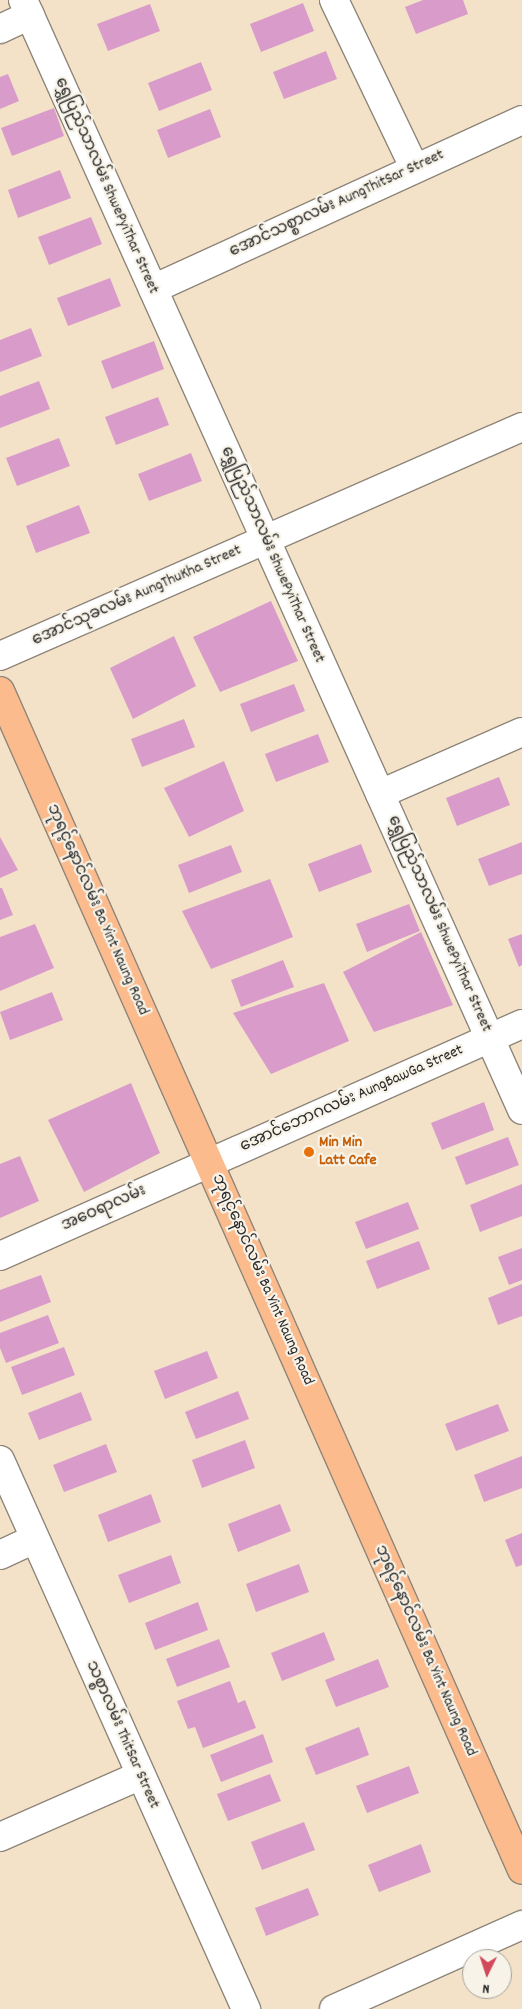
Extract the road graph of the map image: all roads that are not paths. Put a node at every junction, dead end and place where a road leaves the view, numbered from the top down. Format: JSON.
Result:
{"nodes":[{"id":1,"x":334,"y":0,"type":"edge"},
{"id":2,"x":26,"y":8,"type":"edge"},
{"id":3,"x":0,"y":29,"type":"edge"},
{"id":4,"x":522,"y":120,"type":"edge"},
{"id":5,"x":415,"y":169,"type":"junction"},
{"id":6,"x":152,"y":289,"type":"junction"},
{"id":7,"x":522,"y":427,"type":"edge"},
{"id":8,"x":266,"y":539,"type":"junction"},
{"id":9,"x":0,"y":656,"type":"edge"},
{"id":10,"x":0,"y":691,"type":"edge"},
{"id":11,"x":522,"y":732,"type":"edge"},
{"id":12,"x":380,"y":794,"type":"junction"},
{"id":13,"x":522,"y":1024,"type":"edge"},
{"id":14,"x":490,"y":1038,"type":"junction"},
{"id":15,"x":522,"y":1110,"type":"edge"},
{"id":16,"x":209,"y":1161,"type":"junction"},
{"id":17,"x":0,"y":1256,"type":"edge"},
{"id":18,"x":0,"y":1460,"type":"edge"},
{"id":19,"x":35,"y":1539,"type":"junction"},
{"id":20,"x":0,"y":1555,"type":"edge"},
{"id":21,"x":139,"y":1776,"type":"junction"},
{"id":22,"x":0,"y":1837,"type":"edge"},
{"id":23,"x":522,"y":1870,"type":"edge"},
{"id":24,"x":522,"y":1924,"type":"edge"},
{"id":25,"x":246,"y":2009,"type":"edge"},
{"id":26,"x":334,"y":2009,"type":"edge"}],
"edges":[{"from":1,"to":5,"type":"street"},
{"from":2,"to":3,"type":"street"},
{"from":2,"to":6,"type":"street","name":"ရွှေပြည်သာလမ်း ShwePyiThar Street"},
{"from":4,"to":5,"type":"street","name":"အောင်သစ္စာလမ်း AungThitSar Street"},
{"from":5,"to":6,"type":"street","name":"အောင်သစ္စာလမ်း AungThitSar Street"},
{"from":6,"to":8,"type":"street","name":"ရွှေပြည်သာလမ်း ShwePyiThar Street"},
{"from":7,"to":8,"type":"street","name":"အောင်သုခလမ်း AungThuKha Street"},
{"from":8,"to":9,"type":"street","name":"အောင်သုခလမ်း AungThuKha Street"},
{"from":8,"to":12,"type":"street","name":"ရွှေပြည်သာလမ်း ShwePyiThar Street"},
{"from":10,"to":16,"type":"main road","name":"ဘုရင့်နောင်လမ်း Ba Yint Naung Road"},
{"from":11,"to":12,"type":"street"},
{"from":12,"to":14,"type":"street","name":"ရွှေပြည်သာလမ်း ShwePyiThar Street"},
{"from":13,"to":14,"type":"street","name":"အောင်ဘောဂလမ်း AungBawGa Street"},
{"from":14,"to":15,"type":"street","name":"ရွှေပြည်သာလမ်း ShwePyiThar Street"},
{"from":14,"to":16,"type":"street","name":"အောင်ဘောဂလမ်း AungBawGa Street"},
{"from":16,"to":17,"type":"street","name":"အဝေရာလမ်း"},
{"from":16,"to":23,"type":"main road","name":"ဘုရင့်နောင်လမ်း Ba Yint Naung Road"},
{"from":18,"to":19,"type":"street","name":"သစ္စာလမ်း ThitSar Street"},
{"from":19,"to":20,"type":"street"},
{"from":19,"to":21,"type":"street","name":"သစ္စာလမ်း ThitSar Street"},
{"from":21,"to":22,"type":"street"},
{"from":21,"to":25,"type":"street","name":"သစ္စာလမ်း ThitSar Street"},
{"from":24,"to":26,"type":"street"}]}
